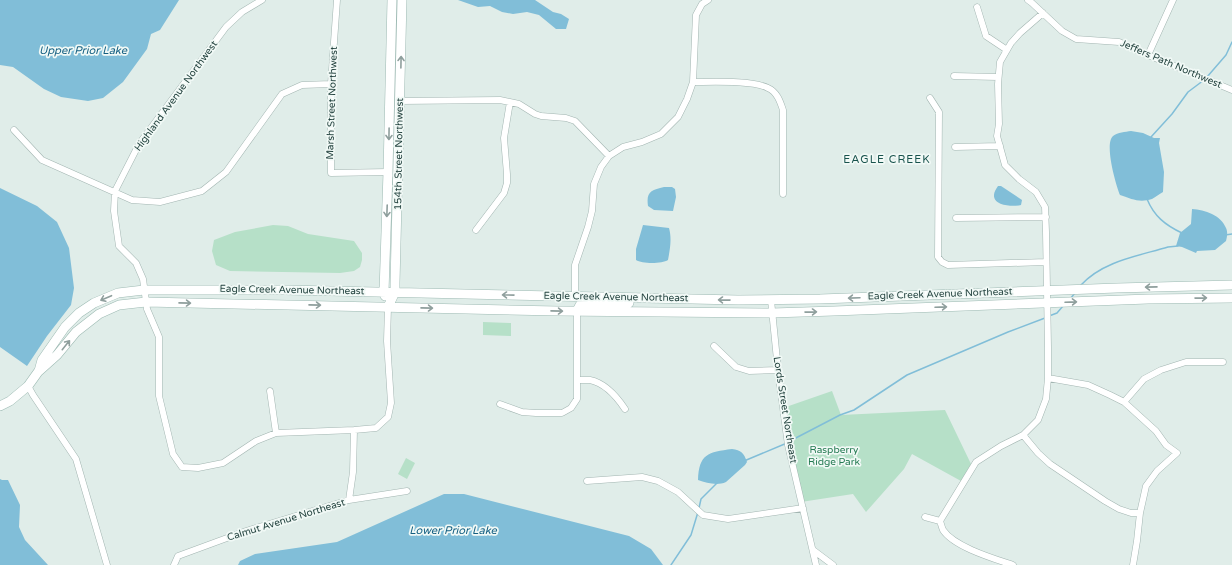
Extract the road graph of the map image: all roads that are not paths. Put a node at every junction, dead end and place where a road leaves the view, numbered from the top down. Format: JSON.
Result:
{"nodes":[{"id":1,"x":262,"y":0,"type":"edge"},
{"id":2,"x":337,"y":0,"type":"edge"},
{"id":3,"x":392,"y":0,"type":"edge"},
{"id":4,"x":402,"y":0,"type":"edge"},
{"id":5,"x":708,"y":0,"type":"edge"},
{"id":6,"x":1028,"y":0,"type":"edge"},
{"id":7,"x":1173,"y":0,"type":"edge"},
{"id":8,"x":977,"y":7,"type":"dead end"},
{"id":9,"x":1042,"y":13,"type":"junction"},
{"id":10,"x":1006,"y":50,"type":"junction"},
{"id":11,"x":1148,"y":55,"type":"junction"},
{"id":12,"x":954,"y":76,"type":"dead end"},
{"id":13,"x":998,"y":77,"type":"junction"},
{"id":14,"x":692,"y":82,"type":"junction"},
{"id":15,"x":331,"y":84,"type":"junction"},
{"id":16,"x":1232,"y":90,"type":"edge"},
{"id":17,"x":930,"y":98,"type":"dead end"},
{"id":18,"x":400,"y":101,"type":"junction"},
{"id":19,"x":510,"y":102,"type":"junction"},
{"id":20,"x":14,"y":130,"type":"dead end"},
{"id":21,"x":1000,"y":146,"type":"junction"},
{"id":22,"x":955,"y":147,"type":"dead end"},
{"id":23,"x":609,"y":156,"type":"junction"},
{"id":24,"x":388,"y":172,"type":"junction"},
{"id":25,"x":115,"y":191,"type":"junction"},
{"id":26,"x":783,"y":194,"type":"dead end"},
{"id":27,"x":1046,"y":217,"type":"junction"},
{"id":28,"x":956,"y":218,"type":"dead end"},
{"id":29,"x":476,"y":230,"type":"dead end"},
{"id":30,"x":1046,"y":262,"type":"junction"},
{"id":31,"x":1232,"y":285,"type":"edge"},
{"id":32,"x":1047,"y":290,"type":"junction"},
{"id":33,"x":384,"y":292,"type":"junction"},
{"id":34,"x":395,"y":292,"type":"junction"},
{"id":35,"x":145,"y":296,"type":"junction"},
{"id":36,"x":574,"y":296,"type":"junction"},
{"id":37,"x":646,"y":298,"type":"junction"},
{"id":38,"x":1232,"y":298,"type":"edge"},
{"id":39,"x":771,"y":300,"type":"junction"},
{"id":40,"x":1047,"y":303,"type":"junction"},
{"id":41,"x":388,"y":307,"type":"junction"},
{"id":42,"x":577,"y":311,"type":"junction"},
{"id":43,"x":772,"y":312,"type":"junction"},
{"id":44,"x":714,"y":346,"type":"dead end"},
{"id":45,"x":1223,"y":362,"type":"dead end"},
{"id":46,"x":778,"y":370,"type":"junction"},
{"id":47,"x":38,"y":372,"type":"junction"},
{"id":48,"x":1048,"y":378,"type":"junction"},
{"id":49,"x":577,"y":380,"type":"junction"},
{"id":50,"x":28,"y":386,"type":"junction"},
{"id":51,"x":270,"y":391,"type":"dead end"},
{"id":52,"x":1124,"y":402,"type":"junction"},
{"id":53,"x":500,"y":404,"type":"dead end"},
{"id":54,"x":0,"y":406,"type":"edge"},
{"id":55,"x":625,"y":409,"type":"dead end"},
{"id":56,"x":354,"y":430,"type":"junction"},
{"id":57,"x":276,"y":433,"type":"junction"},
{"id":58,"x":1023,"y":435,"type":"junction"},
{"id":59,"x":587,"y":481,"type":"dead end"},
{"id":60,"x":407,"y":492,"type":"dead end"},
{"id":61,"x":349,"y":500,"type":"junction"},
{"id":62,"x":803,"y":508,"type":"junction"},
{"id":63,"x":1140,"y":514,"type":"junction"},
{"id":64,"x":925,"y":517,"type":"dead end"},
{"id":65,"x":940,"y":522,"type":"junction"},
{"id":66,"x":813,"y":550,"type":"junction"},
{"id":67,"x":107,"y":565,"type":"edge"},
{"id":68,"x":174,"y":565,"type":"edge"},
{"id":69,"x":816,"y":565,"type":"edge"},
{"id":70,"x":833,"y":565,"type":"edge"},
{"id":71,"x":1013,"y":565,"type":"edge"},
{"id":72,"x":1133,"y":565,"type":"edge"}],
"edges":[{"from":1,"to":25,"type":"street","name":"Highland Avenue Northwest"},
{"from":2,"to":15,"type":"street","name":"Marsh Street Northwest"},
{"from":3,"to":24,"type":"main road","name":"154th Street Northwest","one_way":true},
{"from":18,"to":4,"type":"main road","name":"154th Street Northwest","one_way":true},
{"from":5,"to":14,"type":"street"},
{"from":6,"to":9,"type":"street","name":"Jeffers Path Northwest"},
{"from":7,"to":11,"type":"street"},
{"from":8,"to":10,"type":"street"},
{"from":9,"to":10,"type":"street"},
{"from":9,"to":11,"type":"street","name":"Jeffers Path Northwest"},
{"from":10,"to":13,"type":"street"},
{"from":11,"to":16,"type":"street","name":"Jeffers Path Northwest"},
{"from":12,"to":13,"type":"street"},
{"from":13,"to":21,"type":"street"},
{"from":14,"to":23,"type":"street"},
{"from":14,"to":26,"type":"street"},
{"from":15,"to":24,"type":"street","name":"Marsh Street Northwest"},
{"from":15,"to":25,"type":"street"},
{"from":17,"to":30,"type":"street"},
{"from":18,"to":19,"type":"street"},
{"from":18,"to":34,"type":"main road","name":"154th Street Northwest"},
{"from":19,"to":23,"type":"street"},
{"from":19,"to":29,"type":"street"},
{"from":20,"to":25,"type":"street"},
{"from":21,"to":22,"type":"street"},
{"from":21,"to":27,"type":"street"},
{"from":23,"to":36,"type":"street"},
{"from":24,"to":33,"type":"main road","name":"154th Street Northwest","one_way":true},
{"from":25,"to":35,"type":"street","name":"Highland Avenue Northwest"},
{"from":27,"to":28,"type":"street"},
{"from":27,"to":30,"type":"street"},
{"from":30,"to":32,"type":"street"},
{"from":31,"to":32,"type":"main road","name":"Eagle Creek Avenue Northeast","one_way":true},
{"from":32,"to":39,"type":"main road","name":"Eagle Creek Avenue Northeast","one_way":true},
{"from":32,"to":40,"type":"street"},
{"from":33,"to":34,"type":"main road","name":"Eagle Creek Avenue Northeast"},
{"from":33,"to":35,"type":"main road","name":"Eagle Creek Avenue Northeast"},
{"from":33,"to":41,"type":"main road","name":"154th Street Northwest"},
{"from":36,"to":34,"type":"main road","name":"Eagle Creek Avenue Northeast","one_way":true},
{"from":34,"to":41,"type":"main road","name":"154th Street Northwest"},
{"from":35,"to":41,"type":"main road","name":"Eagle Creek Avenue Northeast","one_way":true},
{"from":47,"to":35,"type":"main road","name":"Eagle Creek Avenue Northeast","one_way":true},
{"from":35,"to":47,"type":"main road","name":"Eagle Creek Avenue Northeast","one_way":true},
{"from":35,"to":57,"type":"street","name":"Highland Avenue Northwest"},
{"from":36,"to":37,"type":"main road","name":"Eagle Creek Avenue Northeast"},
{"from":39,"to":37,"type":"main road","name":"Eagle Creek Avenue Northeast","one_way":true},
{"from":37,"to":42,"type":"main road"},
{"from":40,"to":38,"type":"main road","name":"Eagle Creek Avenue Northeast","one_way":true},
{"from":39,"to":43,"type":"street","name":"Lords Street Northeast"},
{"from":43,"to":40,"type":"main road","name":"Eagle Creek Avenue Northeast","one_way":true},
{"from":40,"to":48,"type":"street"},
{"from":41,"to":42,"type":"main road","name":"Eagle Creek Avenue Northeast","one_way":true},
{"from":41,"to":56,"type":"street","name":"154th Street Northwest"},
{"from":42,"to":43,"type":"main road","name":"Eagle Creek Avenue Northeast"},
{"from":42,"to":49,"type":"street"},
{"from":43,"to":46,"type":"street","name":"Lords Street Northeast"},
{"from":44,"to":46,"type":"street"},
{"from":45,"to":52,"type":"street"},
{"from":46,"to":62,"type":"street","name":"Lords Street Northeast"},
{"from":47,"to":50,"type":"main road","name":"Eagle Creek Avenue Northeast"},
{"from":48,"to":52,"type":"street"},
{"from":48,"to":58,"type":"street"},
{"from":49,"to":53,"type":"street"},
{"from":49,"to":55,"type":"street"},
{"from":50,"to":54,"type":"main road","name":"Eagle Creek Avenue Northeast"},
{"from":50,"to":67,"type":"street"},
{"from":51,"to":57,"type":"street"},
{"from":52,"to":63,"type":"street"},
{"from":56,"to":57,"type":"street","name":"154th Street Northwest"},
{"from":56,"to":61,"type":"street"},
{"from":58,"to":63,"type":"street"},
{"from":58,"to":65,"type":"street"},
{"from":59,"to":62,"type":"street"},
{"from":60,"to":61,"type":"street","name":"Calmut Avenue Northeast"},
{"from":61,"to":68,"type":"street","name":"Calmut Avenue Northeast"},
{"from":62,"to":66,"type":"street","name":"Lords Street Northeast"},
{"from":63,"to":72,"type":"street"},
{"from":64,"to":65,"type":"street"},
{"from":65,"to":71,"type":"street"},
{"from":66,"to":69,"type":"street","name":"Lords Street Northeast"},
{"from":66,"to":70,"type":"street"}]}
